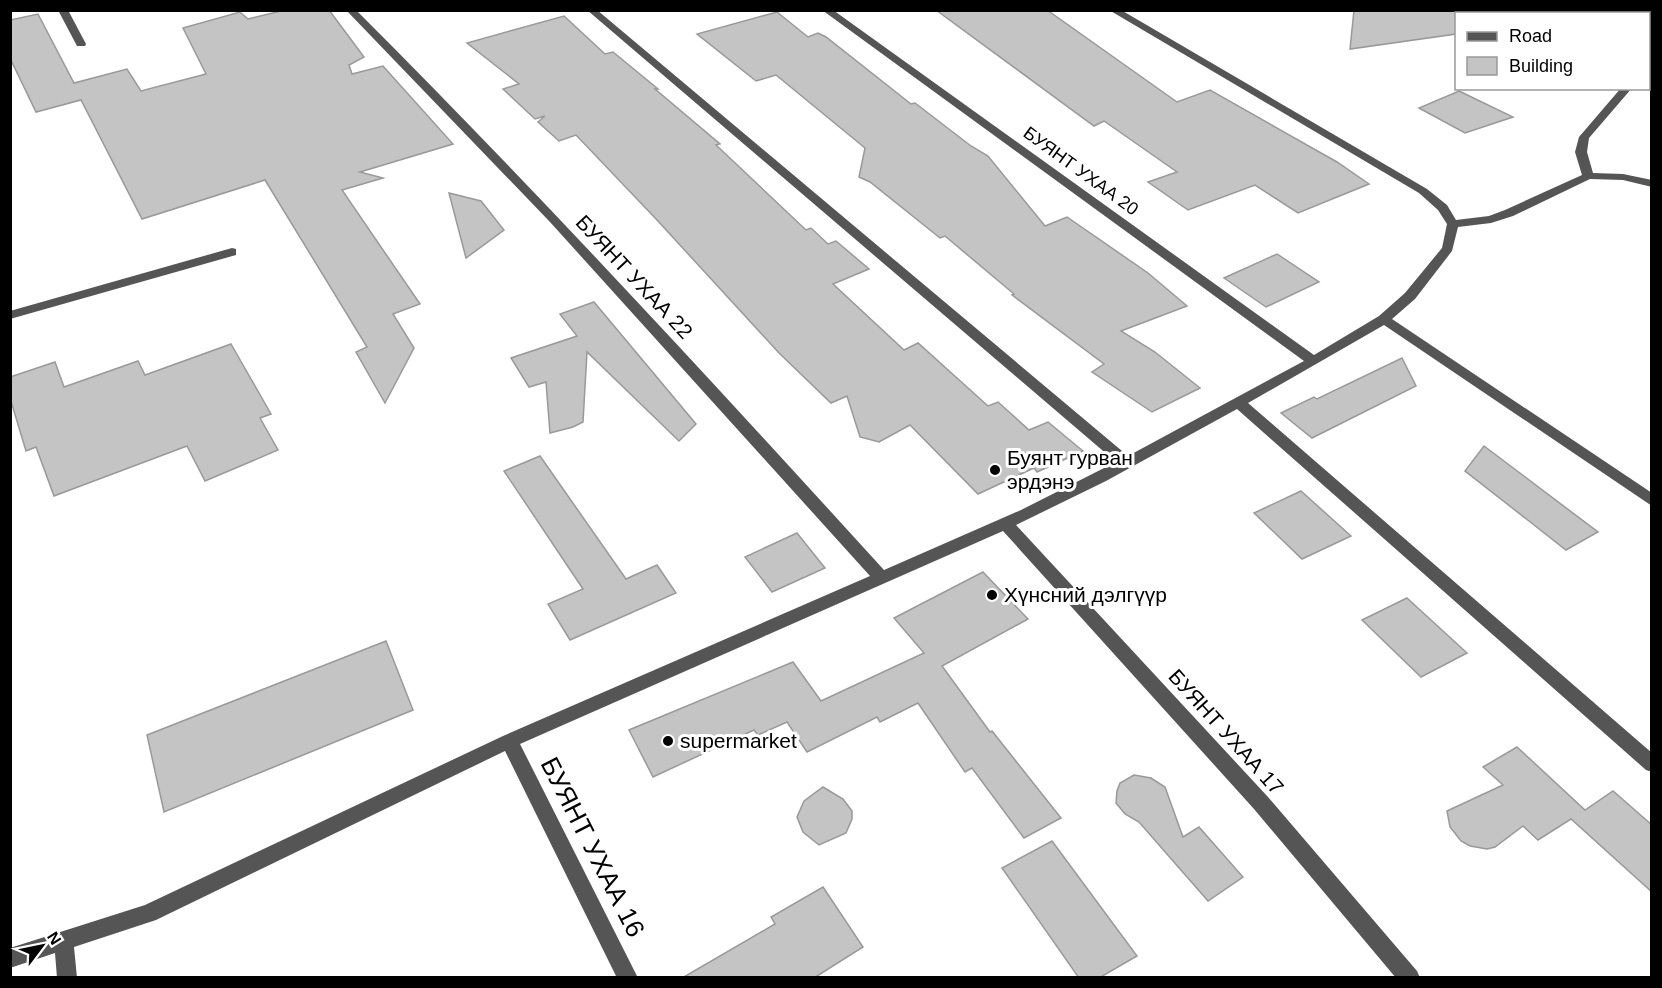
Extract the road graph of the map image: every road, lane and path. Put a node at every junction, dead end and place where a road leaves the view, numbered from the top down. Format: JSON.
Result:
{"nodes":[{"id":1,"x":63,"y":10,"type":"edge"},
{"id":2,"x":350,"y":10,"type":"edge"},
{"id":3,"x":591,"y":10,"type":"edge"},
{"id":4,"x":826,"y":10,"type":"edge"},
{"id":5,"x":1113,"y":10,"type":"edge"},
{"id":6,"x":81,"y":44,"type":"dead end"},
{"id":7,"x":1625,"y":90,"type":"edge"},
{"id":8,"x":1588,"y":176,"type":"junction"},
{"id":9,"x":1652,"y":184,"type":"edge"},
{"id":10,"x":1453,"y":224,"type":"junction"},
{"id":11,"x":232,"y":252,"type":"dead end"},
{"id":12,"x":10,"y":315,"type":"edge"},
{"id":13,"x":1384,"y":319,"type":"junction"},
{"id":14,"x":1314,"y":361,"type":"junction"},
{"id":15,"x":1238,"y":402,"type":"junction"},
{"id":16,"x":1125,"y":462,"type":"junction"},
{"id":17,"x":1652,"y":501,"type":"edge"},
{"id":18,"x":1004,"y":522,"type":"junction"},
{"id":19,"x":882,"y":578,"type":"junction"},
{"id":20,"x":509,"y":741,"type":"junction"},
{"id":21,"x":1652,"y":764,"type":"edge"},
{"id":22,"x":64,"y":942,"type":"junction"},
{"id":23,"x":10,"y":958,"type":"edge"},
{"id":24,"x":68,"y":978,"type":"edge"},
{"id":25,"x":628,"y":978,"type":"edge"},
{"id":26,"x":1410,"y":978,"type":"edge"}],
"edges":[{"from":1,"to":6,"type":"street"},
{"from":2,"to":19,"type":"street","name":"БУЯНТ УХАА 22"},
{"from":3,"to":16,"type":"street"},
{"from":4,"to":14,"type":"street","name":"БУЯНТ УХАА 20"},
{"from":5,"to":10,"type":"street"},
{"from":7,"to":8,"type":"street"},
{"from":8,"to":9,"type":"street"},
{"from":8,"to":10,"type":"street"},
{"from":10,"to":13,"type":"street"},
{"from":11,"to":12,"type":"street"},
{"from":13,"to":14,"type":"street"},
{"from":13,"to":17,"type":"street"},
{"from":14,"to":15,"type":"street"},
{"from":15,"to":16,"type":"street"},
{"from":15,"to":21,"type":"street"},
{"from":16,"to":18,"type":"street"},
{"from":18,"to":19,"type":"street"},
{"from":18,"to":26,"type":"street","name":"БУЯНТ УХАА 17"},
{"from":19,"to":20,"type":"street"},
{"from":20,"to":22,"type":"street"},
{"from":20,"to":25,"type":"street","name":"БУЯНТ УХАА 16"},
{"from":22,"to":23,"type":"street"},
{"from":22,"to":24,"type":"street"}]}
